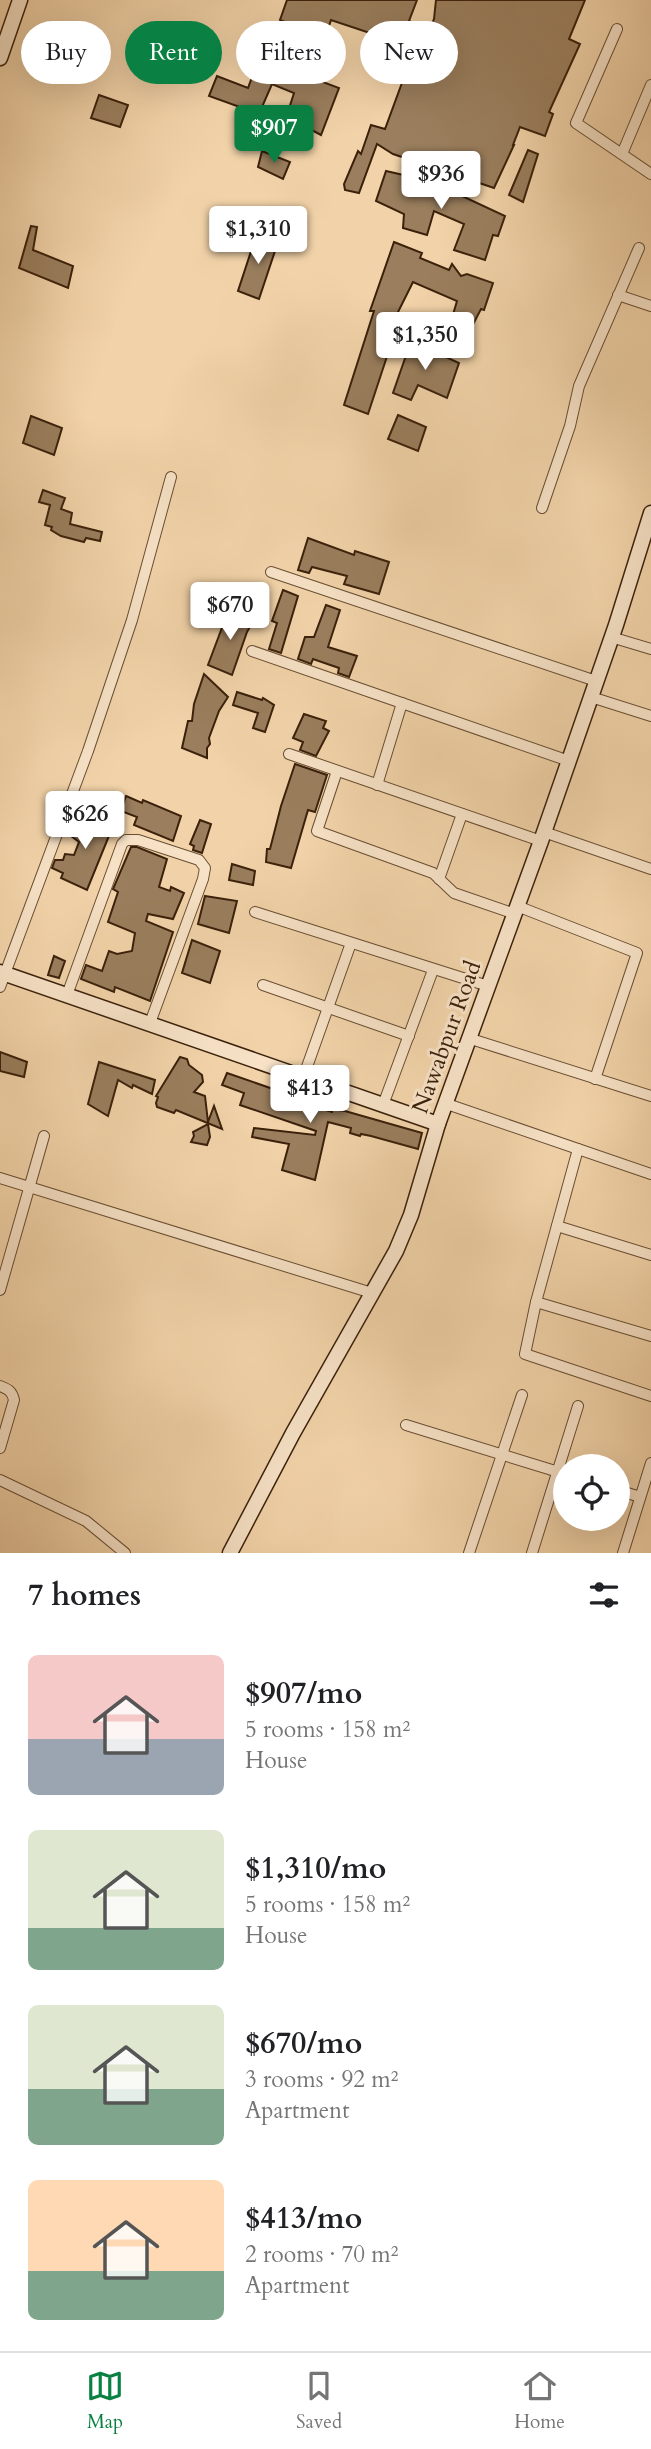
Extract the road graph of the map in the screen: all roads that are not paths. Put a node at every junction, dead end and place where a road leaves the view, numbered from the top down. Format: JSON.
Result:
{"nodes":[{"id":1,"x":20,"y":0,"type":"edge"},
{"id":2,"x":617,"y":30,"type":"dead end"},
{"id":3,"x":0,"y":58,"type":"edge"},
{"id":4,"x":651,"y":85,"type":"edge"},
{"id":5,"x":622,"y":154,"type":"junction"},
{"id":6,"x":651,"y":174,"type":"edge"},
{"id":7,"x":639,"y":248,"type":"dead end"},
{"id":8,"x":618,"y":295,"type":"junction"},
{"id":9,"x":651,"y":306,"type":"edge"},
{"id":10,"x":171,"y":477,"type":"dead end"},
{"id":11,"x":542,"y":508,"type":"dead end"},
{"id":12,"x":651,"y":513,"type":"edge"},
{"id":13,"x":271,"y":572,"type":"dead end"},
{"id":14,"x":611,"y":637,"type":"junction"},
{"id":15,"x":651,"y":649,"type":"edge"},
{"id":16,"x":252,"y":651,"type":"dead end"},
{"id":17,"x":596,"y":681,"type":"junction"},
{"id":18,"x":591,"y":697,"type":"junction"},
{"id":19,"x":402,"y":703,"type":"junction"},
{"id":20,"x":651,"y":716,"type":"edge"},
{"id":21,"x":289,"y":754,"type":"dead end"},
{"id":22,"x":569,"y":761,"type":"junction"},
{"id":23,"x":337,"y":771,"type":"junction"},
{"id":24,"x":377,"y":785,"type":"junction"},
{"id":25,"x":462,"y":814,"type":"junction"},
{"id":26,"x":543,"y":836,"type":"junction"},
{"id":27,"x":651,"y":869,"type":"edge"},
{"id":28,"x":439,"y":879,"type":"junction"},
{"id":29,"x":516,"y":910,"type":"junction"},
{"id":30,"x":255,"y":912,"type":"dead end"},
{"id":31,"x":351,"y":943,"type":"junction"},
{"id":32,"x":433,"y":970,"type":"junction"},
{"id":33,"x":1,"y":978,"type":"edge"},
{"id":34,"x":263,"y":985,"type":"dead end"},
{"id":35,"x":488,"y":986,"type":"junction"},
{"id":36,"x":67,"y":995,"type":"junction"},
{"id":37,"x":328,"y":1008,"type":"junction"},
{"id":38,"x":149,"y":1023,"type":"junction"},
{"id":39,"x":409,"y":1036,"type":"junction"},
{"id":40,"x":471,"y":1038,"type":"junction"},
{"id":41,"x":303,"y":1078,"type":"junction"},
{"id":42,"x":595,"y":1079,"type":"junction"},
{"id":43,"x":651,"y":1096,"type":"edge"},
{"id":44,"x":447,"y":1104,"type":"junction"},
{"id":45,"x":383,"y":1105,"type":"junction"},
{"id":46,"x":439,"y":1124,"type":"junction"},
{"id":47,"x":44,"y":1136,"type":"dead end"},
{"id":48,"x":578,"y":1149,"type":"junction"},
{"id":49,"x":651,"y":1174,"type":"edge"},
{"id":50,"x":0,"y":1178,"type":"edge"},
{"id":51,"x":30,"y":1187,"type":"junction"},
{"id":52,"x":557,"y":1226,"type":"junction"},
{"id":53,"x":651,"y":1255,"type":"edge"},
{"id":54,"x":0,"y":1290,"type":"edge"},
{"id":55,"x":372,"y":1293,"type":"junction"},
{"id":56,"x":536,"y":1302,"type":"junction"},
{"id":57,"x":651,"y":1336,"type":"edge"},
{"id":58,"x":0,"y":1386,"type":"edge"},
{"id":59,"x":522,"y":1395,"type":"dead end"},
{"id":60,"x":651,"y":1395,"type":"edge"},
{"id":61,"x":579,"y":1406,"type":"dead end"},
{"id":62,"x":406,"y":1425,"type":"dead end"},
{"id":63,"x":0,"y":1448,"type":"edge"},
{"id":64,"x":566,"y":1454,"type":"edge"},
{"id":65,"x":502,"y":1455,"type":"junction"},
{"id":66,"x":651,"y":1463,"type":"edge"},
{"id":67,"x":553,"y":1471,"type":"edge"},
{"id":68,"x":0,"y":1480,"type":"edge"},
{"id":69,"x":630,"y":1494,"type":"edge"},
{"id":70,"x":553,"y":1495,"type":"edge"},
{"id":71,"x":640,"y":1497,"type":"junction"},
{"id":72,"x":125,"y":1553,"type":"edge"},
{"id":73,"x":230,"y":1553,"type":"edge"},
{"id":74,"x":469,"y":1553,"type":"edge"},
{"id":75,"x":532,"y":1553,"type":"edge"},
{"id":76,"x":623,"y":1553,"type":"edge"}],
"edges":[{"from":1,"to":3,"type":"street"},
{"from":2,"to":5,"type":"street"},
{"from":4,"to":5,"type":"street"},
{"from":5,"to":6,"type":"street"},
{"from":7,"to":8,"type":"street"},
{"from":8,"to":9,"type":"street"},
{"from":8,"to":11,"type":"street"},
{"from":10,"to":33,"type":"street"},
{"from":12,"to":14,"type":"street","name":"Nawabpur Road"},
{"from":13,"to":17,"type":"street"},
{"from":14,"to":15,"type":"street"},
{"from":14,"to":17,"type":"street","name":"Nawabpur Road"},
{"from":16,"to":19,"type":"street"},
{"from":17,"to":18,"type":"street","name":"Nawabpur Road"},
{"from":18,"to":20,"type":"street"},
{"from":18,"to":22,"type":"street","name":"Nawabpur Road"},
{"from":19,"to":22,"type":"street"},
{"from":19,"to":24,"type":"street"},
{"from":21,"to":23,"type":"street"},
{"from":22,"to":26,"type":"street","name":"Nawabpur Road"},
{"from":23,"to":24,"type":"street"},
{"from":23,"to":28,"type":"street"},
{"from":24,"to":25,"type":"street"},
{"from":25,"to":26,"type":"street"},
{"from":25,"to":28,"type":"street"},
{"from":26,"to":27,"type":"street"},
{"from":26,"to":29,"type":"street","name":"Nawabpur Road"},
{"from":28,"to":29,"type":"street"},
{"from":29,"to":35,"type":"street","name":"Nawabpur Road"},
{"from":29,"to":42,"type":"street"},
{"from":30,"to":31,"type":"street"},
{"from":31,"to":32,"type":"street"},
{"from":31,"to":37,"type":"street"},
{"from":32,"to":35,"type":"street"},
{"from":32,"to":39,"type":"street"},
{"from":33,"to":36,"type":"street"},
{"from":34,"to":37,"type":"street"},
{"from":35,"to":40,"type":"street","name":"Nawabpur Road"},
{"from":36,"to":38,"type":"street"},
{"from":36,"to":38,"type":"street"},
{"from":37,"to":39,"type":"street"},
{"from":37,"to":41,"type":"street"},
{"from":38,"to":41,"type":"street"},
{"from":39,"to":45,"type":"street"},
{"from":40,"to":42,"type":"street"},
{"from":40,"to":44,"type":"street","name":"Nawabpur Road"},
{"from":41,"to":45,"type":"street"},
{"from":42,"to":43,"type":"street"},
{"from":44,"to":46,"type":"street","name":"Nawabpur Road"},
{"from":44,"to":48,"type":"street"},
{"from":45,"to":46,"type":"street"},
{"from":46,"to":55,"type":"street","name":"Nawabpur Road"},
{"from":47,"to":51,"type":"street"},
{"from":48,"to":49,"type":"street"},
{"from":48,"to":52,"type":"street"},
{"from":50,"to":51,"type":"street"},
{"from":51,"to":54,"type":"street"},
{"from":51,"to":55,"type":"street"},
{"from":52,"to":53,"type":"street"},
{"from":52,"to":56,"type":"street"},
{"from":55,"to":73,"type":"street","name":"Nawabpur Road"},
{"from":56,"to":57,"type":"street"},
{"from":56,"to":60,"type":"street"},
{"from":58,"to":63,"type":"street"},
{"from":59,"to":65,"type":"street"},
{"from":61,"to":64,"type":"street"},
{"from":62,"to":65,"type":"street"},
{"from":65,"to":67,"type":"street"},
{"from":65,"to":74,"type":"street"},
{"from":66,"to":71,"type":"street"},
{"from":68,"to":72,"type":"street"},
{"from":69,"to":71,"type":"street"},
{"from":70,"to":75,"type":"street"},
{"from":71,"to":76,"type":"street"}]}
